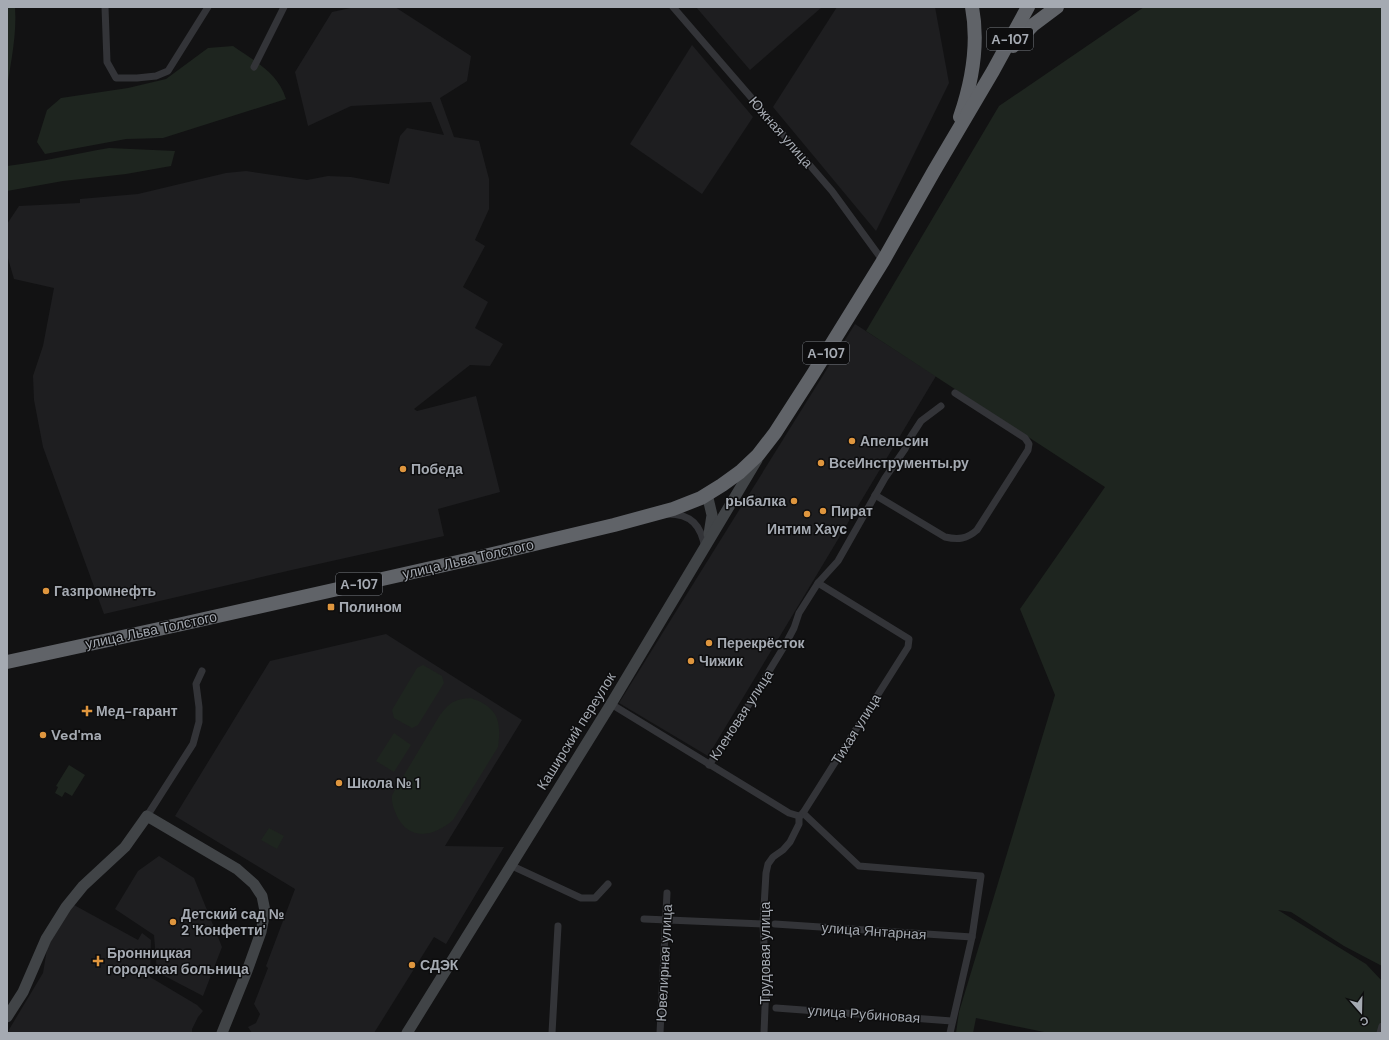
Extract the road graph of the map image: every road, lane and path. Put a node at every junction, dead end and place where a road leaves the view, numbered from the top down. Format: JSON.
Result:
{"nodes":[{"id":1,"x":105,"y":7,"type":"edge"},
{"id":2,"x":208,"y":7,"type":"edge"},
{"id":3,"x":284,"y":7,"type":"edge"},
{"id":4,"x":673,"y":7,"type":"edge"},
{"id":5,"x":972,"y":7,"type":"edge"},
{"id":6,"x":1018,"y":7,"type":"edge"},
{"id":7,"x":1028,"y":7,"type":"edge"},
{"id":8,"x":1057,"y":7,"type":"edge"},
{"id":9,"x":254,"y":67,"type":"dead end"},
{"id":10,"x":993,"y":71,"type":"junction"},
{"id":11,"x":957,"y":125,"type":"junction"},
{"id":12,"x":934,"y":171,"type":"junction"},
{"id":13,"x":883,"y":261,"type":"junction"},
{"id":14,"x":955,"y":393,"type":"dead end"},
{"id":15,"x":941,"y":406,"type":"dead end"},
{"id":16,"x":767,"y":443,"type":"junction"},
{"id":17,"x":707,"y":494,"type":"junction"},
{"id":18,"x":875,"y":495,"type":"junction"},
{"id":19,"x":659,"y":513,"type":"junction"},
{"id":20,"x":705,"y":548,"type":"junction"},
{"id":21,"x":818,"y":583,"type":"junction"},
{"id":22,"x":7,"y":662,"type":"edge"},
{"id":23,"x":202,"y":671,"type":"dead end"},
{"id":24,"x":610,"y":704,"type":"junction"},
{"id":25,"x":708,"y":765,"type":"junction"},
{"id":26,"x":801,"y":815,"type":"junction"},
{"id":27,"x":147,"y":816,"type":"junction"},
{"id":28,"x":510,"y":865,"type":"junction"},
{"id":29,"x":766,"y":873,"type":"joint"},
{"id":30,"x":608,"y":884,"type":"dead end"},
{"id":31,"x":667,"y":893,"type":"dead end"},
{"id":32,"x":644,"y":919,"type":"dead end"},
{"id":33,"x":666,"y":920,"type":"junction"},
{"id":34,"x":763,"y":924,"type":"junction"},
{"id":35,"x":775,"y":924,"type":"dead end"},
{"id":36,"x":558,"y":926,"type":"dead end"},
{"id":37,"x":972,"y":938,"type":"junction"},
{"id":38,"x":776,"y":1008,"type":"dead end"},
{"id":39,"x":7,"y":1017,"type":"edge"},
{"id":40,"x":952,"y":1021,"type":"junction"},
{"id":41,"x":1382,"y":1026,"type":"edge"},
{"id":42,"x":222,"y":1033,"type":"edge"},
{"id":43,"x":407,"y":1033,"type":"edge"},
{"id":44,"x":552,"y":1033,"type":"edge"},
{"id":45,"x":660,"y":1033,"type":"edge"},
{"id":46,"x":764,"y":1033,"type":"edge"},
{"id":47,"x":950,"y":1033,"type":"edge"},
{"id":48,"x":1380,"y":1033,"type":"edge"}],
"edges":[{"from":1,"to":2,"type":"street"},
{"from":3,"to":9,"type":"street"},
{"from":4,"to":13,"type":"street","name":"Южная улица"},
{"from":5,"to":11,"type":"highway"},
{"from":6,"to":11,"type":"highway","number":"А-107"},
{"from":7,"to":10,"type":"highway","number":"А-107"},
{"from":8,"to":10,"type":"highway"},
{"from":10,"to":12,"type":"highway","number":"А-107"},
{"from":11,"to":12,"type":"highway","number":"А-107"},
{"from":12,"to":13,"type":"highway","number":"А-107"},
{"from":13,"to":16,"type":"highway","number":"А-107"},
{"from":14,"to":18,"type":"street"},
{"from":15,"to":18,"type":"street","name":"Кленовая улица"},
{"from":16,"to":17,"type":"highway","name":"улица Льва Толстого","number":"А-107"},
{"from":16,"to":20,"type":"main road","name":"Каширский переулок"},
{"from":17,"to":19,"type":"highway","name":"улица Льва Толстого","number":"А-107"},
{"from":17,"to":20,"type":"main road"},
{"from":18,"to":21,"type":"street","name":"Кленовая улица"},
{"from":19,"to":20,"type":"street"},
{"from":19,"to":22,"type":"highway","name":"улица Льва Толстого","number":"А-107"},
{"from":20,"to":24,"type":"main road","name":"Каширский переулок"},
{"from":21,"to":25,"type":"street","name":"Кленовая улица"},
{"from":21,"to":26,"type":"street","name":"Тихая улица"},
{"from":23,"to":27,"type":"street"},
{"from":24,"to":25,"type":"street"},
{"from":24,"to":28,"type":"main road","name":"Каширский переулок"},
{"from":25,"to":26,"type":"street"},
{"from":26,"to":29,"type":"street","name":"Тихая улица"},
{"from":26,"to":37,"type":"street"},
{"from":27,"to":39,"type":"main road"},
{"from":27,"to":42,"type":"main road"},
{"from":28,"to":30,"type":"street"},
{"from":28,"to":43,"type":"main road","name":"Каширский переулок"},
{"from":29,"to":34,"type":"street","name":"Трудовая улица"},
{"from":31,"to":33,"type":"street","name":"Ювелирная улица"},
{"from":32,"to":33,"type":"street"},
{"from":33,"to":34,"type":"street"},
{"from":33,"to":45,"type":"street","name":"Ювелирная улица"},
{"from":34,"to":46,"type":"street","name":"Трудовая улица"},
{"from":35,"to":37,"type":"street","name":"улица Янтарная"},
{"from":36,"to":44,"type":"street"},
{"from":37,"to":40,"type":"street"},
{"from":38,"to":40,"type":"street","name":"улица Рубиновая"},
{"from":40,"to":47,"type":"street"},
{"from":41,"to":48,"type":"street"}]}
